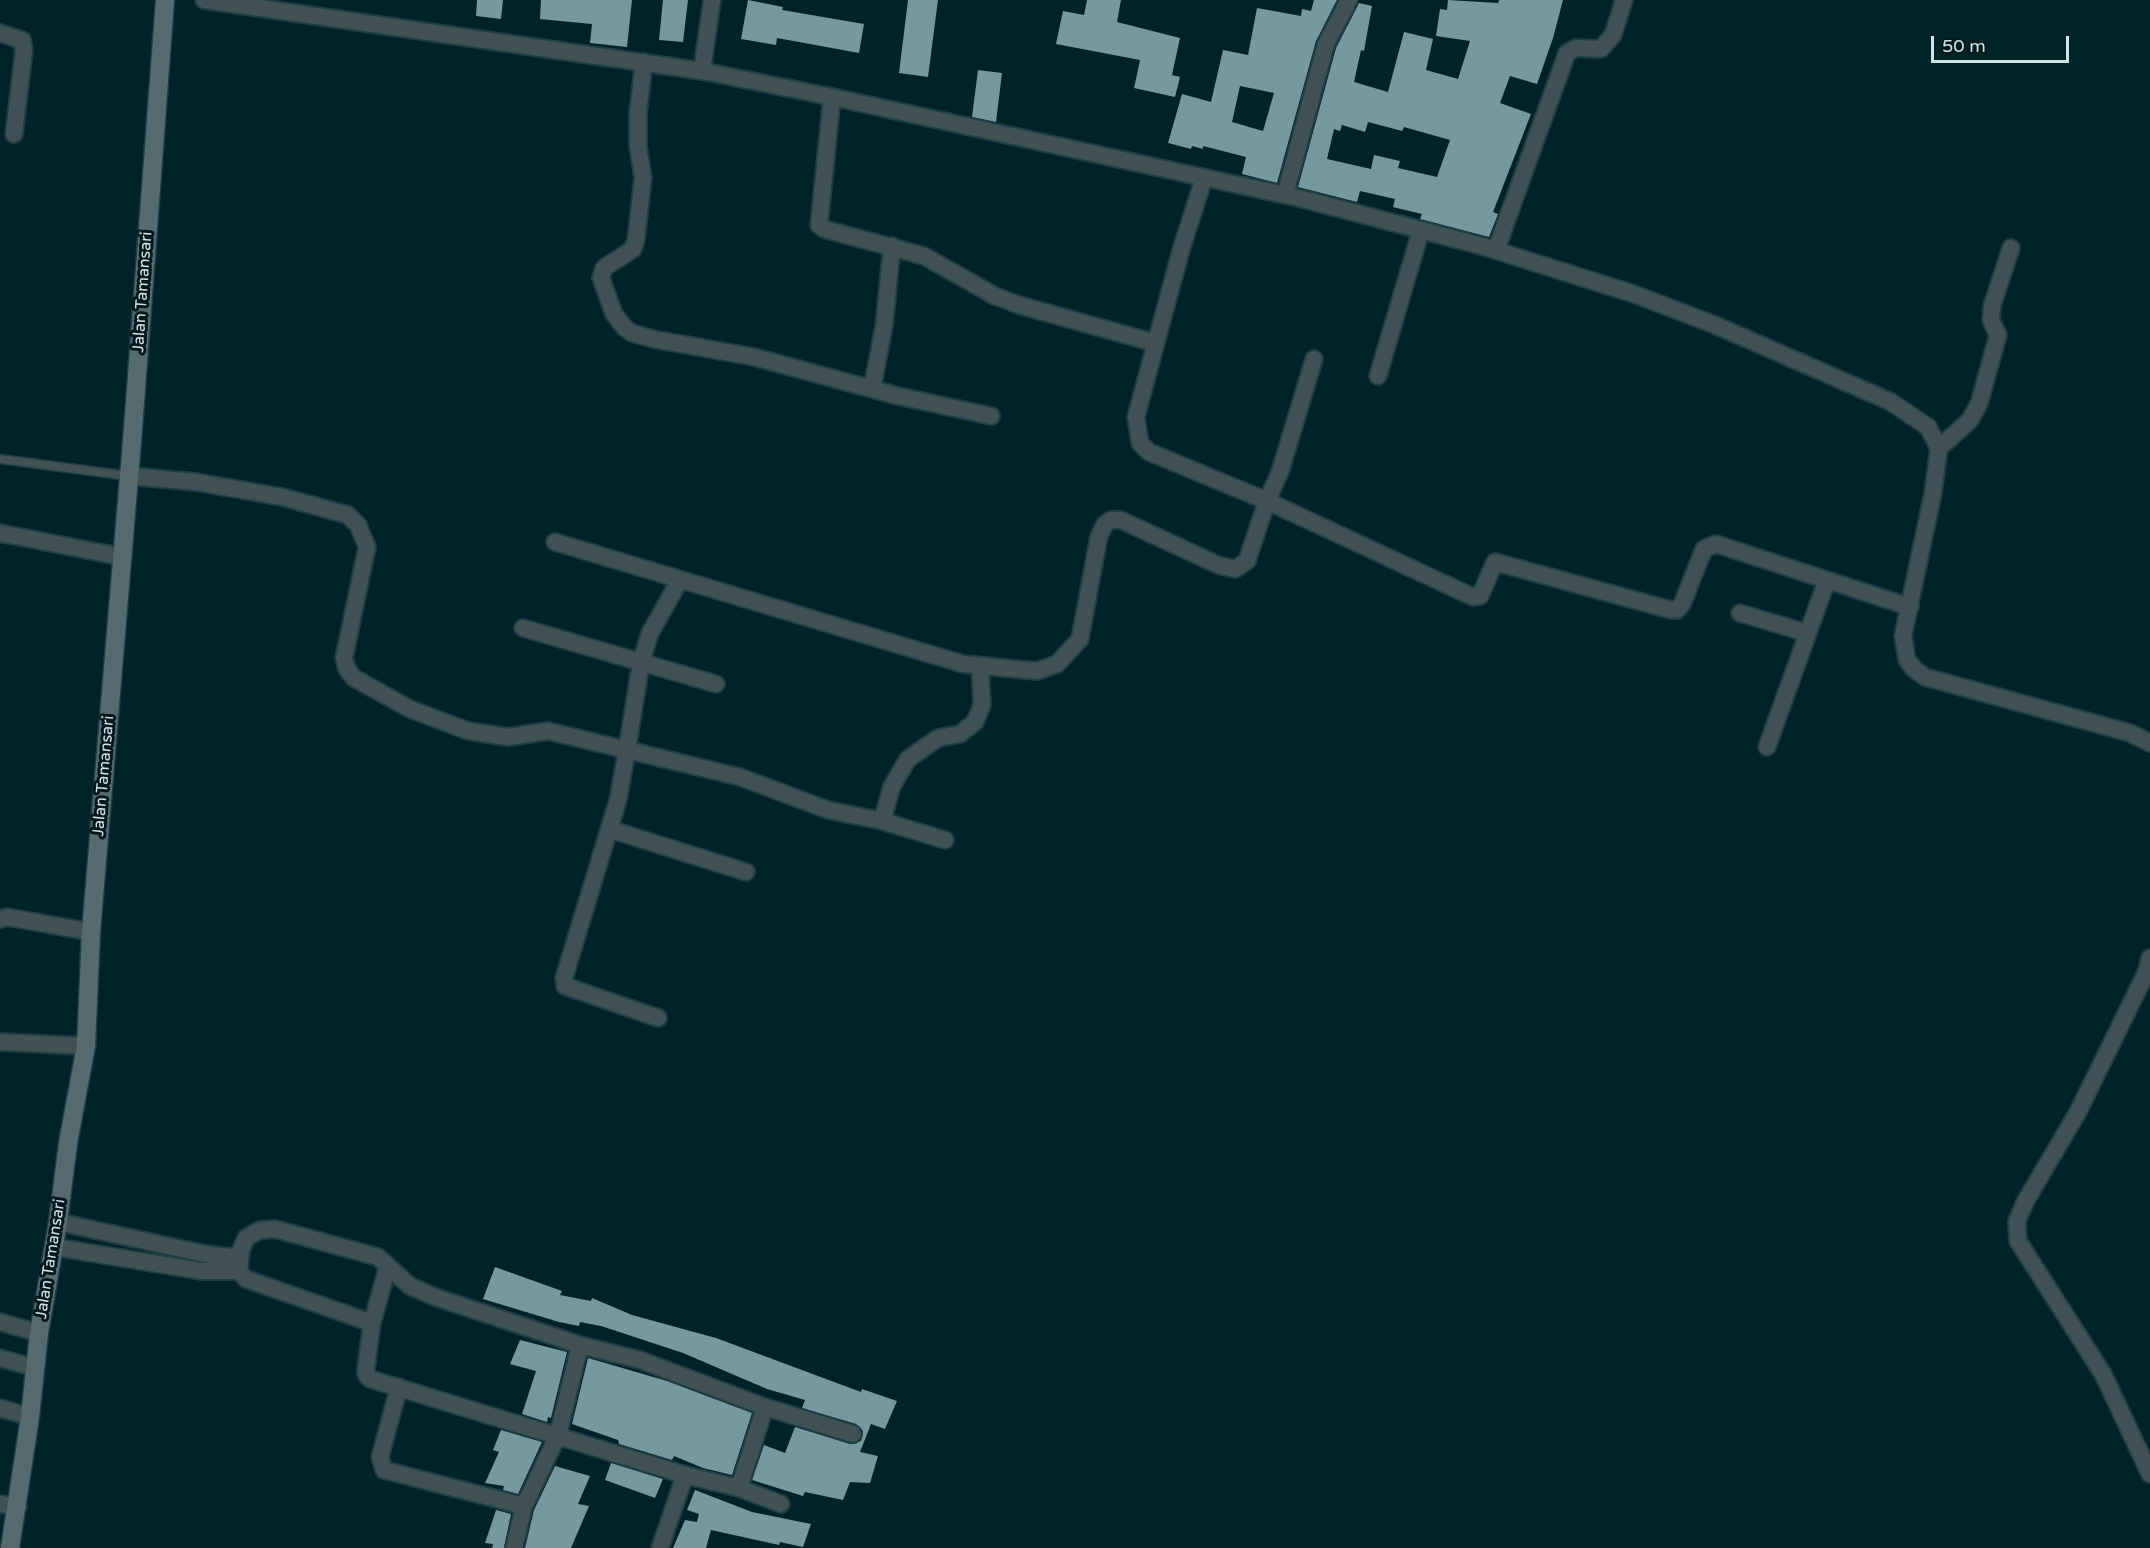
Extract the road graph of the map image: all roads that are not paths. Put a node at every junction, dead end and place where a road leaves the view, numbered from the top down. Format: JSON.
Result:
{"nodes":[{"id":1,"x":165,"y":0,"type":"edge"},
{"id":2,"x":204,"y":0,"type":"edge"},
{"id":3,"x":712,"y":0,"type":"edge"},
{"id":4,"x":1349,"y":0,"type":"edge"},
{"id":5,"x":1624,"y":0,"type":"edge"},
{"id":6,"x":0,"y":33,"type":"edge"},
{"id":7,"x":644,"y":62,"type":"junction"},
{"id":8,"x":702,"y":71,"type":"junction"},
{"id":9,"x":832,"y":97,"type":"junction"},
{"id":10,"x":14,"y":134,"type":"dead end"},
{"id":11,"x":1204,"y":178,"type":"junction"},
{"id":12,"x":1285,"y":195,"type":"junction"},
{"id":13,"x":1421,"y":230,"type":"junction"},
{"id":14,"x":892,"y":246,"type":"junction"},
{"id":15,"x":2011,"y":248,"type":"dead end"},
{"id":16,"x":1496,"y":250,"type":"junction"},
{"id":17,"x":1155,"y":343,"type":"junction"},
{"id":18,"x":1314,"y":359,"type":"dead end"},
{"id":19,"x":1378,"y":376,"type":"dead end"},
{"id":20,"x":872,"y":389,"type":"junction"},
{"id":21,"x":991,"y":416,"type":"dead end"},
{"id":22,"x":1939,"y":448,"type":"junction"},
{"id":23,"x":0,"y":459,"type":"edge"},
{"id":24,"x":129,"y":477,"type":"junction"},
{"id":25,"x":1267,"y":501,"type":"junction"},
{"id":26,"x":0,"y":532,"type":"edge"},
{"id":27,"x":555,"y":542,"type":"dead end"},
{"id":28,"x":123,"y":557,"type":"junction"},
{"id":29,"x":680,"y":580,"type":"junction"},
{"id":30,"x":1827,"y":580,"type":"junction"},
{"id":31,"x":1910,"y":607,"type":"junction"},
{"id":32,"x":1740,"y":613,"type":"dead end"},
{"id":33,"x":524,"y":628,"type":"dead end"},
{"id":34,"x":1807,"y":633,"type":"junction"},
{"id":35,"x":641,"y":662,"type":"junction"},
{"id":36,"x":980,"y":667,"type":"junction"},
{"id":37,"x":716,"y":684,"type":"dead end"},
{"id":38,"x":2150,"y":743,"type":"edge"},
{"id":39,"x":1767,"y":747,"type":"dead end"},
{"id":40,"x":627,"y":750,"type":"junction"},
{"id":41,"x":882,"y":821,"type":"junction"},
{"id":42,"x":609,"y":829,"type":"junction"},
{"id":43,"x":945,"y":840,"type":"dead end"},
{"id":44,"x":746,"y":872,"type":"dead end"},
{"id":45,"x":0,"y":919,"type":"edge"},
{"id":46,"x":91,"y":932,"type":"junction"},
{"id":47,"x":2150,"y":958,"type":"edge"},
{"id":48,"x":658,"y":1018,"type":"dead end"},
{"id":49,"x":0,"y":1042,"type":"edge"},
{"id":50,"x":86,"y":1046,"type":"junction"},
{"id":51,"x":58,"y":1222,"type":"junction"},
{"id":52,"x":54,"y":1247,"type":"junction"},
{"id":53,"x":240,"y":1264,"type":"junction"},
{"id":54,"x":388,"y":1266,"type":"junction"},
{"id":55,"x":0,"y":1322,"type":"edge"},
{"id":56,"x":372,"y":1323,"type":"junction"},
{"id":57,"x":39,"y":1333,"type":"junction"},
{"id":58,"x":580,"y":1345,"type":"junction"},
{"id":59,"x":0,"y":1358,"type":"edge"},
{"id":60,"x":35,"y":1368,"type":"junction"},
{"id":61,"x":399,"y":1387,"type":"junction"},
{"id":62,"x":765,"y":1407,"type":"junction"},
{"id":63,"x":0,"y":1408,"type":"edge"},
{"id":64,"x":30,"y":1417,"type":"junction"},
{"id":65,"x":853,"y":1434,"type":"dead end"},
{"id":66,"x":558,"y":1435,"type":"junction"},
{"id":67,"x":2150,"y":1474,"type":"edge"},
{"id":68,"x":685,"y":1475,"type":"junction"},
{"id":69,"x":739,"y":1488,"type":"junction"},
{"id":70,"x":781,"y":1504,"type":"dead end"},
{"id":71,"x":9,"y":1506,"type":"edge"},
{"id":72,"x":524,"y":1506,"type":"junction"},
{"id":73,"x":10,"y":1548,"type":"edge"},
{"id":74,"x":514,"y":1548,"type":"edge"},
{"id":75,"x":660,"y":1548,"type":"edge"}],
"edges":[{"from":1,"to":24,"type":"main road","name":"Jalan Tamansari"},
{"from":2,"to":7,"type":"street"},
{"from":3,"to":8,"type":"street"},
{"from":4,"to":12,"type":"street"},
{"from":5,"to":16,"type":"street"},
{"from":6,"to":10,"type":"street"},
{"from":7,"to":8,"type":"street"},
{"from":7,"to":20,"type":"street"},
{"from":8,"to":9,"type":"street"},
{"from":9,"to":11,"type":"street"},
{"from":9,"to":14,"type":"street"},
{"from":11,"to":12,"type":"street"},
{"from":11,"to":17,"type":"street"},
{"from":12,"to":13,"type":"street"},
{"from":13,"to":16,"type":"street"},
{"from":13,"to":19,"type":"street"},
{"from":14,"to":17,"type":"street"},
{"from":14,"to":20,"type":"street"},
{"from":15,"to":22,"type":"street"},
{"from":16,"to":22,"type":"street"},
{"from":17,"to":25,"type":"street"},
{"from":18,"to":25,"type":"street"},
{"from":20,"to":21,"type":"street"},
{"from":22,"to":31,"type":"street"},
{"from":23,"to":24,"type":"lane"},
{"from":24,"to":28,"type":"main road","name":"Jalan Tamansari"},
{"from":24,"to":40,"type":"street"},
{"from":25,"to":30,"type":"street"},
{"from":25,"to":36,"type":"street"},
{"from":26,"to":28,"type":"street"},
{"from":27,"to":29,"type":"street"},
{"from":28,"to":46,"type":"main road","name":"Jalan Tamansari"},
{"from":29,"to":35,"type":"street"},
{"from":29,"to":36,"type":"street"},
{"from":30,"to":31,"type":"street"},
{"from":30,"to":34,"type":"street"},
{"from":31,"to":38,"type":"street"},
{"from":32,"to":34,"type":"street"},
{"from":33,"to":35,"type":"street"},
{"from":34,"to":39,"type":"street"},
{"from":35,"to":37,"type":"street"},
{"from":35,"to":40,"type":"street"},
{"from":36,"to":41,"type":"street"},
{"from":40,"to":41,"type":"street"},
{"from":40,"to":42,"type":"street"},
{"from":41,"to":43,"type":"street"},
{"from":42,"to":44,"type":"street"},
{"from":42,"to":48,"type":"street"},
{"from":45,"to":46,"type":"street"},
{"from":46,"to":50,"type":"main road","name":"Jalan Tamansari"},
{"from":47,"to":67,"type":"street"},
{"from":49,"to":50,"type":"street"},
{"from":50,"to":51,"type":"main road","name":"Jalan Tamansari"},
{"from":51,"to":52,"type":"main road","name":"Jalan Tamansari"},
{"from":51,"to":53,"type":"street"},
{"from":52,"to":53,"type":"street"},
{"from":52,"to":57,"type":"main road","name":"Jalan Tamansari"},
{"from":53,"to":54,"type":"street"},
{"from":53,"to":56,"type":"street"},
{"from":54,"to":56,"type":"street"},
{"from":54,"to":58,"type":"street"},
{"from":55,"to":57,"type":"street"},
{"from":56,"to":61,"type":"street"},
{"from":57,"to":60,"type":"main road","name":"Jalan Tamansari"},
{"from":58,"to":62,"type":"street"},
{"from":58,"to":66,"type":"street"},
{"from":59,"to":60,"type":"street"},
{"from":60,"to":64,"type":"main road","name":"Jalan Tamansari"},
{"from":61,"to":66,"type":"street"},
{"from":61,"to":72,"type":"street"},
{"from":62,"to":65,"type":"street"},
{"from":62,"to":69,"type":"street"},
{"from":63,"to":64,"type":"street"},
{"from":64,"to":71,"type":"main road","name":"Jalan Tamansari"},
{"from":66,"to":68,"type":"street"},
{"from":66,"to":72,"type":"street"},
{"from":68,"to":69,"type":"street"},
{"from":68,"to":75,"type":"street"},
{"from":69,"to":70,"type":"street"},
{"from":71,"to":73,"type":"main road","name":"Jalan Tamansari"},
{"from":72,"to":74,"type":"street"}]}
